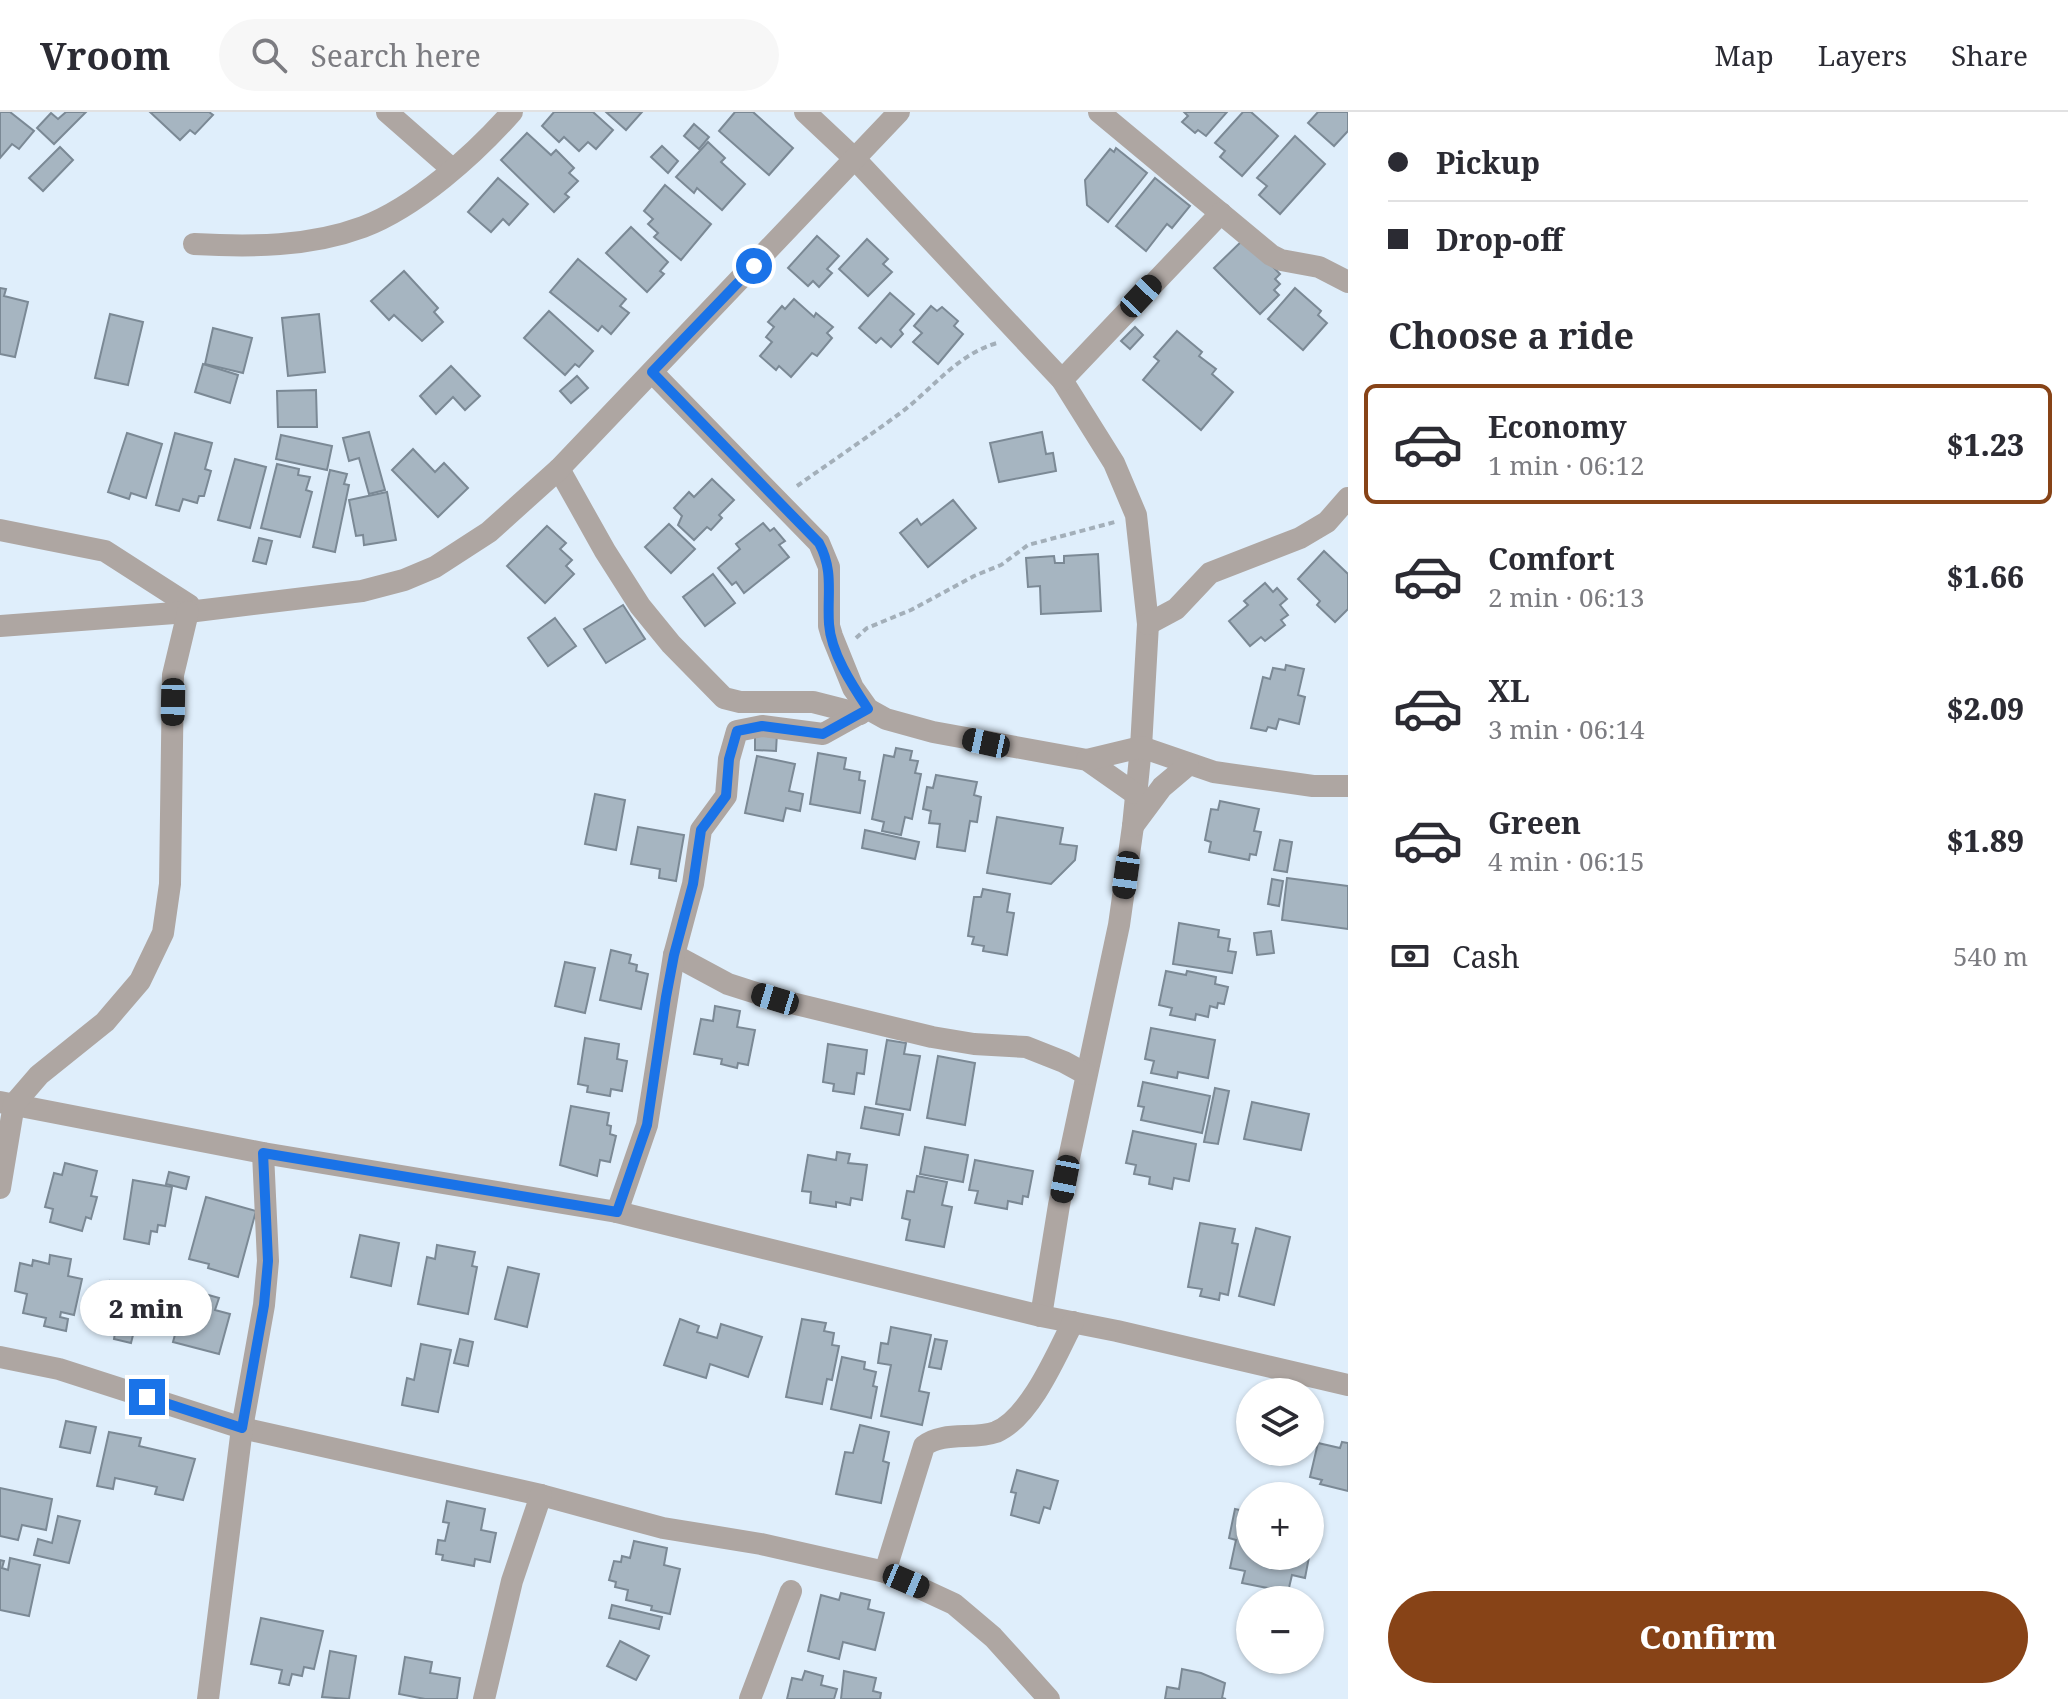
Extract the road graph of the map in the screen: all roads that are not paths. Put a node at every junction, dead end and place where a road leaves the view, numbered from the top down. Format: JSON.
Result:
{"nodes":[{"id":1,"x":387,"y":112,"type":"edge"},
{"id":2,"x":512,"y":112,"type":"edge"},
{"id":3,"x":805,"y":112,"type":"edge"},
{"id":4,"x":899,"y":112,"type":"edge"},
{"id":5,"x":1099,"y":112,"type":"edge"},
{"id":6,"x":855,"y":159,"type":"junction"},
{"id":7,"x":452,"y":169,"type":"junction"},
{"id":8,"x":1221,"y":213,"type":"junction"},
{"id":9,"x":194,"y":244,"type":"dead end"},
{"id":10,"x":1348,"y":282,"type":"edge"},
{"id":11,"x":652,"y":372,"type":"junction"},
{"id":12,"x":1062,"y":380,"type":"junction"},
{"id":13,"x":559,"y":469,"type":"junction"},
{"id":14,"x":1348,"y":498,"type":"edge"},
{"id":15,"x":0,"y":530,"type":"edge"},
{"id":16,"x":188,"y":608,"type":"junction"},
{"id":17,"x":1148,"y":624,"type":"junction"},
{"id":18,"x":0,"y":626,"type":"edge"},
{"id":19,"x":864,"y":711,"type":"junction"},
{"id":20,"x":1141,"y":747,"type":"junction"},
{"id":21,"x":1087,"y":760,"type":"junction"},
{"id":22,"x":1188,"y":765,"type":"junction"},
{"id":23,"x":1348,"y":786,"type":"edge"},
{"id":24,"x":1134,"y":793,"type":"junction"},
{"id":25,"x":1133,"y":826,"type":"junction"},
{"id":26,"x":674,"y":955,"type":"junction"},
{"id":27,"x":1086,"y":1074,"type":"junction"},
{"id":28,"x":7,"y":1103,"type":"edge"},
{"id":29,"x":263,"y":1153,"type":"junction"},
{"id":30,"x":0,"y":1188,"type":"edge"},
{"id":31,"x":617,"y":1212,"type":"junction"},
{"id":32,"x":1041,"y":1316,"type":"junction"},
{"id":33,"x":1073,"y":1322,"type":"junction"},
{"id":34,"x":0,"y":1357,"type":"edge"},
{"id":35,"x":1348,"y":1385,"type":"edge"},
{"id":36,"x":242,"y":1428,"type":"junction"},
{"id":37,"x":541,"y":1495,"type":"junction"},
{"id":38,"x":885,"y":1572,"type":"junction"},
{"id":39,"x":791,"y":1591,"type":"dead end"},
{"id":40,"x":208,"y":1699,"type":"edge"},
{"id":41,"x":484,"y":1699,"type":"edge"},
{"id":42,"x":750,"y":1699,"type":"edge"},
{"id":43,"x":1049,"y":1699,"type":"edge"}],
"edges":[{"from":1,"to":7,"type":"street"},
{"from":2,"to":7,"type":"street"},
{"from":3,"to":6,"type":"street"},
{"from":4,"to":6,"type":"street"},
{"from":5,"to":8,"type":"street"},
{"from":6,"to":11,"type":"street"},
{"from":6,"to":12,"type":"street"},
{"from":7,"to":9,"type":"street"},
{"from":8,"to":10,"type":"street"},
{"from":8,"to":12,"type":"street"},
{"from":11,"to":13,"type":"street"},
{"from":11,"to":19,"type":"street"},
{"from":12,"to":17,"type":"street"},
{"from":13,"to":16,"type":"street"},
{"from":13,"to":19,"type":"street"},
{"from":14,"to":17,"type":"street"},
{"from":15,"to":16,"type":"street"},
{"from":16,"to":18,"type":"street"},
{"from":16,"to":28,"type":"street"},
{"from":17,"to":20,"type":"street"},
{"from":19,"to":21,"type":"street"},
{"from":19,"to":26,"type":"street"},
{"from":20,"to":21,"type":"street"},
{"from":20,"to":22,"type":"street"},
{"from":20,"to":24,"type":"street"},
{"from":21,"to":24,"type":"street"},
{"from":22,"to":23,"type":"street"},
{"from":22,"to":25,"type":"street"},
{"from":24,"to":25,"type":"street"},
{"from":25,"to":27,"type":"street"},
{"from":26,"to":27,"type":"street"},
{"from":26,"to":31,"type":"street"},
{"from":27,"to":32,"type":"street"},
{"from":28,"to":29,"type":"street"},
{"from":28,"to":30,"type":"street"},
{"from":29,"to":31,"type":"street"},
{"from":29,"to":36,"type":"street"},
{"from":31,"to":32,"type":"street"},
{"from":32,"to":33,"type":"street"},
{"from":33,"to":35,"type":"street"},
{"from":33,"to":38,"type":"street"},
{"from":34,"to":36,"type":"street"},
{"from":36,"to":37,"type":"street"},
{"from":36,"to":40,"type":"street"},
{"from":37,"to":38,"type":"street"},
{"from":37,"to":41,"type":"street"},
{"from":38,"to":43,"type":"street"},
{"from":39,"to":42,"type":"street"}]}
